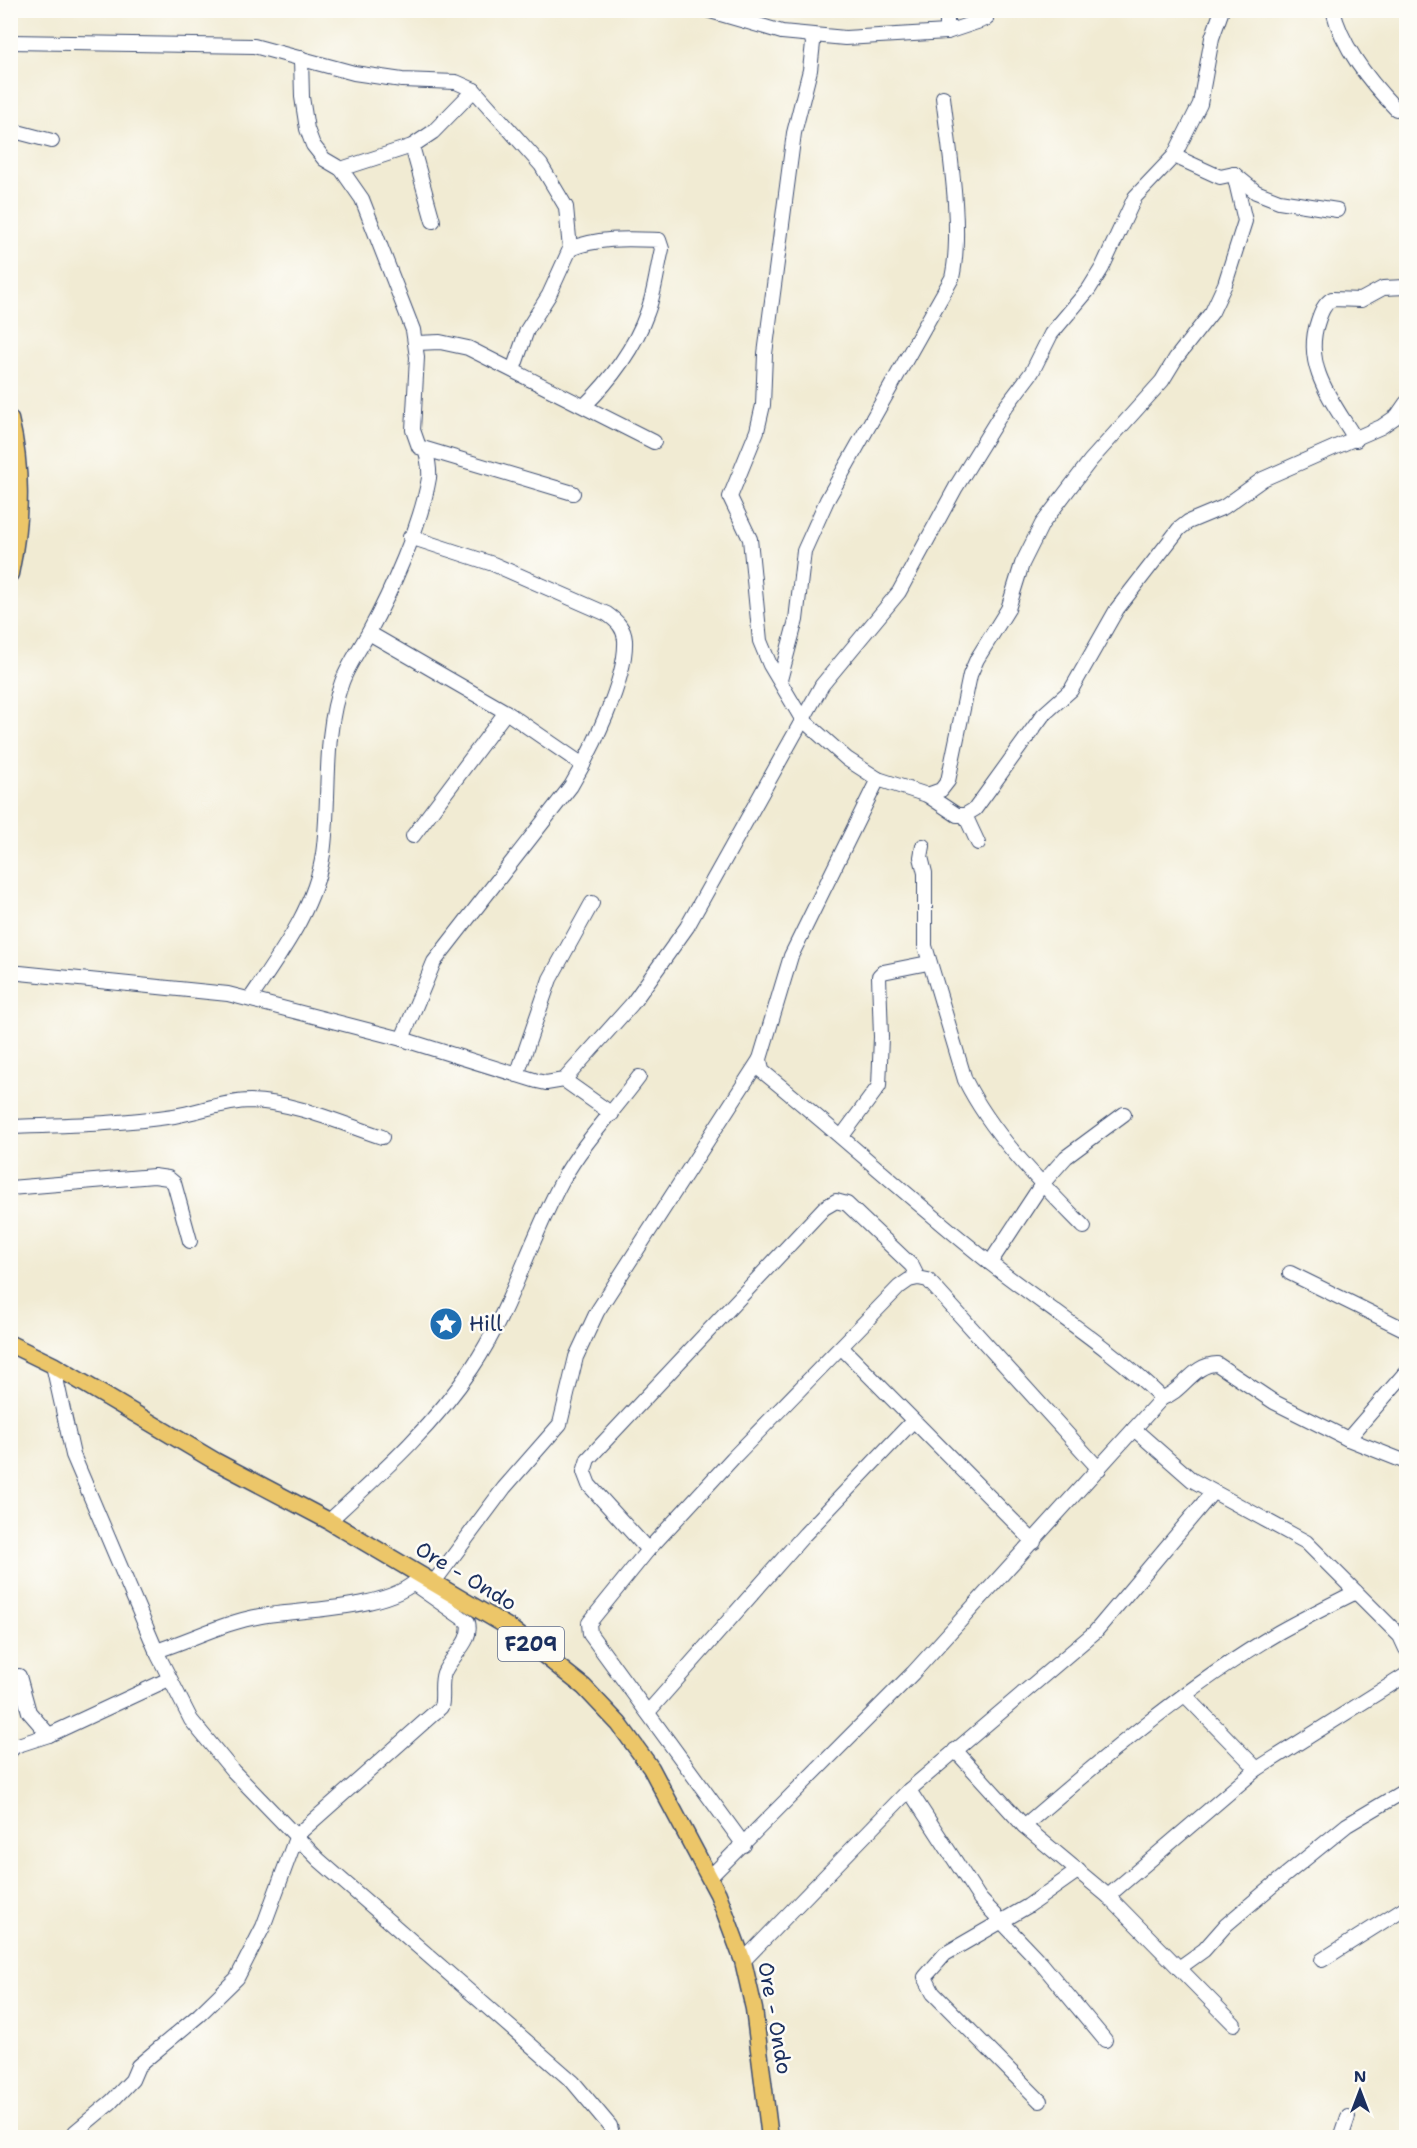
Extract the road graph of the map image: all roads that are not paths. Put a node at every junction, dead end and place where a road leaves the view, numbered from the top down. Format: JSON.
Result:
{"nodes":[{"id":1,"x":707,"y":10,"type":"edge"},
{"id":2,"x":947,"y":10,"type":"edge"},
{"id":3,"x":1222,"y":10,"type":"edge"},
{"id":4,"x":1333,"y":10,"type":"edge"},
{"id":5,"x":986,"y":19,"type":"dead end"},
{"id":6,"x":947,"y":32,"type":"junction"},
{"id":7,"x":812,"y":35,"type":"junction"},
{"id":8,"x":10,"y":42,"type":"edge"},
{"id":9,"x":301,"y":58,"type":"junction"},
{"id":10,"x":474,"y":90,"type":"junction"},
{"id":11,"x":943,"y":97,"type":"dead end"},
{"id":12,"x":1396,"y":109,"type":"dead end"},
{"id":13,"x":10,"y":130,"type":"edge"},
{"id":14,"x":52,"y":141,"type":"dead end"},
{"id":15,"x":412,"y":146,"type":"junction"},
{"id":16,"x":1174,"y":156,"type":"junction"},
{"id":17,"x":341,"y":169,"type":"junction"},
{"id":18,"x":1234,"y":174,"type":"junction"},
{"id":19,"x":1337,"y":210,"type":"dead end"},
{"id":20,"x":433,"y":221,"type":"dead end"},
{"id":21,"x":570,"y":249,"type":"junction"},
{"id":22,"x":1407,"y":287,"type":"edge"},
{"id":23,"x":416,"y":343,"type":"junction"},
{"id":24,"x":513,"y":370,"type":"junction"},
{"id":25,"x":1407,"y":403,"type":"edge"},
{"id":26,"x":585,"y":405,"type":"junction"},
{"id":27,"x":1402,"y":418,"type":"edge"},
{"id":28,"x":10,"y":419,"type":"edge"},
{"id":29,"x":1356,"y":440,"type":"junction"},
{"id":30,"x":654,"y":442,"type":"dead end"},
{"id":31,"x":426,"y":451,"type":"junction"},
{"id":32,"x":15,"y":475,"type":"edge"},
{"id":33,"x":573,"y":493,"type":"dead end"},
{"id":34,"x":14,"y":537,"type":"edge"},
{"id":35,"x":410,"y":537,"type":"junction"},
{"id":36,"x":10,"y":574,"type":"edge"},
{"id":37,"x":369,"y":633,"type":"junction"},
{"id":38,"x":780,"y":680,"type":"junction"},
{"id":39,"x":506,"y":711,"type":"junction"},
{"id":40,"x":802,"y":719,"type":"junction"},
{"id":41,"x":583,"y":765,"type":"junction"},
{"id":42,"x":878,"y":779,"type":"junction"},
{"id":43,"x":927,"y":795,"type":"junction"},
{"id":44,"x":965,"y":815,"type":"junction"},
{"id":45,"x":413,"y":836,"type":"dead end"},
{"id":46,"x":978,"y":843,"type":"dead end"},
{"id":47,"x":923,"y":846,"type":"dead end"},
{"id":48,"x":592,"y":903,"type":"dead end"},
{"id":49,"x":928,"y":963,"type":"junction"},
{"id":50,"x":10,"y":972,"type":"edge"},
{"id":51,"x":250,"y":999,"type":"junction"},
{"id":52,"x":402,"y":1039,"type":"junction"},
{"id":53,"x":760,"y":1059,"type":"junction"},
{"id":54,"x":517,"y":1075,"type":"junction"},
{"id":55,"x":639,"y":1077,"type":"dead end"},
{"id":56,"x":564,"y":1080,"type":"junction"},
{"id":57,"x":612,"y":1114,"type":"junction"},
{"id":58,"x":1124,"y":1114,"type":"dead end"},
{"id":59,"x":10,"y":1127,"type":"edge"},
{"id":60,"x":842,"y":1136,"type":"junction"},
{"id":61,"x":382,"y":1137,"type":"dead end"},
{"id":62,"x":1042,"y":1184,"type":"junction"},
{"id":63,"x":10,"y":1188,"type":"edge"},
{"id":64,"x":1084,"y":1227,"type":"dead end"},
{"id":65,"x":190,"y":1241,"type":"dead end"},
{"id":66,"x":990,"y":1263,"type":"junction"},
{"id":67,"x":1290,"y":1273,"type":"dead end"},
{"id":68,"x":918,"y":1278,"type":"junction"},
{"id":69,"x":1407,"y":1330,"type":"edge"},
{"id":70,"x":10,"y":1334,"type":"edge"},
{"id":71,"x":10,"y":1344,"type":"edge"},
{"id":72,"x":842,"y":1348,"type":"junction"},
{"id":73,"x":47,"y":1362,"type":"junction"},
{"id":74,"x":1407,"y":1372,"type":"edge"},
{"id":75,"x":1162,"y":1398,"type":"junction"},
{"id":76,"x":912,"y":1422,"type":"junction"},
{"id":77,"x":1134,"y":1429,"type":"junction"},
{"id":78,"x":1348,"y":1438,"type":"junction"},
{"id":79,"x":1407,"y":1462,"type":"edge"},
{"id":80,"x":1099,"y":1469,"type":"junction"},
{"id":81,"x":1212,"y":1493,"type":"junction"},
{"id":82,"x":329,"y":1521,"type":"junction"},
{"id":83,"x":1034,"y":1542,"type":"junction"},
{"id":84,"x":648,"y":1550,"type":"junction"},
{"id":85,"x":423,"y":1581,"type":"junction"},
{"id":86,"x":1356,"y":1592,"type":"junction"},
{"id":87,"x":1407,"y":1649,"type":"edge"},
{"id":88,"x":156,"y":1651,"type":"junction"},
{"id":89,"x":1407,"y":1675,"type":"edge"},
{"id":90,"x":19,"y":1676,"type":"dead end"},
{"id":91,"x":170,"y":1679,"type":"junction"},
{"id":92,"x":1186,"y":1696,"type":"junction"},
{"id":93,"x":648,"y":1712,"type":"junction"},
{"id":94,"x":49,"y":1735,"type":"junction"},
{"id":95,"x":955,"y":1750,"type":"junction"},
{"id":96,"x":10,"y":1751,"type":"edge"},
{"id":97,"x":1257,"y":1769,"type":"junction"},
{"id":98,"x":909,"y":1790,"type":"junction"},
{"id":99,"x":1407,"y":1790,"type":"edge"},
{"id":100,"x":1024,"y":1826,"type":"junction"},
{"id":101,"x":297,"y":1835,"type":"junction"},
{"id":102,"x":744,"y":1845,"type":"junction"},
{"id":103,"x":1079,"y":1870,"type":"junction"},
{"id":104,"x":711,"y":1876,"type":"junction"},
{"id":105,"x":1108,"y":1896,"type":"junction"},
{"id":106,"x":1407,"y":1907,"type":"edge"},
{"id":107,"x":1003,"y":1920,"type":"junction"},
{"id":108,"x":1322,"y":1960,"type":"dead end"},
{"id":109,"x":743,"y":1961,"type":"junction"},
{"id":110,"x":1179,"y":1968,"type":"junction"},
{"id":111,"x":1234,"y":2024,"type":"dead end"},
{"id":112,"x":1105,"y":2040,"type":"dead end"},
{"id":113,"x":1040,"y":2101,"type":"dead end"},
{"id":114,"x":1348,"y":2116,"type":"dead end"},
{"id":115,"x":75,"y":2132,"type":"dead end"},
{"id":116,"x":613,"y":2138,"type":"edge"},
{"id":117,"x":770,"y":2138,"type":"edge"},
{"id":118,"x":1341,"y":2138,"type":"edge"}],
"edges":[{"from":1,"to":7,"type":"street"},
{"from":2,"to":6,"type":"street"},
{"from":3,"to":16,"type":"street"},
{"from":4,"to":12,"type":"street"},
{"from":5,"to":6,"type":"street"},
{"from":6,"to":7,"type":"street"},
{"from":7,"to":38,"type":"street"},
{"from":8,"to":9,"type":"street"},
{"from":9,"to":10,"type":"street"},
{"from":9,"to":17,"type":"street"},
{"from":10,"to":15,"type":"street"},
{"from":10,"to":21,"type":"street"},
{"from":11,"to":38,"type":"street"},
{"from":13,"to":14,"type":"street"},
{"from":15,"to":17,"type":"street"},
{"from":15,"to":20,"type":"street"},
{"from":16,"to":18,"type":"street"},
{"from":16,"to":40,"type":"street"},
{"from":17,"to":23,"type":"street"},
{"from":18,"to":19,"type":"street"},
{"from":18,"to":43,"type":"street"},
{"from":21,"to":24,"type":"street"},
{"from":21,"to":26,"type":"street"},
{"from":22,"to":29,"type":"street"},
{"from":23,"to":24,"type":"street"},
{"from":23,"to":31,"type":"street"},
{"from":24,"to":26,"type":"street"},
{"from":25,"to":27,"type":"street"},
{"from":26,"to":30,"type":"street"},
{"from":27,"to":29,"type":"street"},
{"from":28,"to":32,"type":"main road"},
{"from":29,"to":44,"type":"street"},
{"from":31,"to":33,"type":"street"},
{"from":31,"to":35,"type":"street"},
{"from":32,"to":34,"type":"main road"},
{"from":34,"to":36,"type":"main road"},
{"from":35,"to":37,"type":"street"},
{"from":35,"to":41,"type":"street"},
{"from":37,"to":39,"type":"street"},
{"from":37,"to":51,"type":"street"},
{"from":38,"to":40,"type":"street"},
{"from":39,"to":41,"type":"street"},
{"from":39,"to":45,"type":"street"},
{"from":40,"to":42,"type":"street"},
{"from":40,"to":56,"type":"street"},
{"from":41,"to":52,"type":"street"},
{"from":42,"to":43,"type":"street"},
{"from":42,"to":53,"type":"street"},
{"from":43,"to":44,"type":"street"},
{"from":44,"to":46,"type":"street"},
{"from":47,"to":49,"type":"street"},
{"from":48,"to":54,"type":"street"},
{"from":49,"to":60,"type":"street"},
{"from":49,"to":62,"type":"street"},
{"from":50,"to":51,"type":"street"},
{"from":51,"to":52,"type":"street"},
{"from":52,"to":54,"type":"street"},
{"from":53,"to":60,"type":"street"},
{"from":53,"to":85,"type":"street"},
{"from":54,"to":56,"type":"street"},
{"from":55,"to":57,"type":"street"},
{"from":56,"to":57,"type":"street"},
{"from":57,"to":82,"type":"street"},
{"from":58,"to":62,"type":"street"},
{"from":59,"to":61,"type":"street"},
{"from":60,"to":66,"type":"street"},
{"from":62,"to":64,"type":"street"},
{"from":62,"to":66,"type":"street"},
{"from":63,"to":65,"type":"street"},
{"from":66,"to":75,"type":"street"},
{"from":67,"to":69,"type":"street"},
{"from":68,"to":72,"type":"street"},
{"from":68,"to":80,"type":"street"},
{"from":68,"to":84,"type":"street"},
{"from":70,"to":73,"type":"main road","number":"F209"},
{"from":71,"to":73,"type":"main road","number":"F209"},
{"from":72,"to":76,"type":"street"},
{"from":72,"to":84,"type":"street"},
{"from":73,"to":82,"type":"main road","name":"Ore - Ondo","number":"F209"},
{"from":73,"to":88,"type":"street"},
{"from":74,"to":78,"type":"street"},
{"from":75,"to":77,"type":"street"},
{"from":75,"to":78,"type":"street"},
{"from":76,"to":83,"type":"street"},
{"from":76,"to":93,"type":"street"},
{"from":77,"to":80,"type":"street"},
{"from":77,"to":81,"type":"street"},
{"from":78,"to":79,"type":"street"},
{"from":80,"to":83,"type":"street"},
{"from":81,"to":86,"type":"street"},
{"from":81,"to":95,"type":"street"},
{"from":82,"to":85,"type":"main road","name":"Ore - Ondo","number":"F209"},
{"from":83,"to":102,"type":"street"},
{"from":84,"to":93,"type":"street"},
{"from":85,"to":88,"type":"street"},
{"from":85,"to":101,"type":"street"},
{"from":85,"to":104,"type":"main road","name":"Ore - Ondo","number":"F209"},
{"from":86,"to":87,"type":"street"},
{"from":86,"to":92,"type":"street"},
{"from":88,"to":91,"type":"street"},
{"from":89,"to":97,"type":"street"},
{"from":90,"to":94,"type":"street"},
{"from":91,"to":94,"type":"street"},
{"from":91,"to":101,"type":"street"},
{"from":92,"to":97,"type":"street"},
{"from":92,"to":100,"type":"street"},
{"from":93,"to":102,"type":"street"},
{"from":94,"to":96,"type":"street"},
{"from":95,"to":98,"type":"street"},
{"from":95,"to":100,"type":"street"},
{"from":97,"to":105,"type":"street"},
{"from":98,"to":107,"type":"street"},
{"from":98,"to":109,"type":"street"},
{"from":99,"to":110,"type":"street"},
{"from":100,"to":103,"type":"street"},
{"from":101,"to":115,"type":"street"},
{"from":101,"to":116,"type":"street"},
{"from":102,"to":104,"type":"street"},
{"from":103,"to":105,"type":"street"},
{"from":103,"to":107,"type":"street"},
{"from":104,"to":109,"type":"main road","name":"Ore - Ondo","number":"F209"},
{"from":105,"to":110,"type":"street"},
{"from":106,"to":108,"type":"street"},
{"from":107,"to":112,"type":"street"},
{"from":107,"to":113,"type":"street"},
{"from":109,"to":117,"type":"main road","name":"Ore - Ondo","number":"F209"},
{"from":110,"to":111,"type":"street"},
{"from":114,"to":118,"type":"street"}]}
